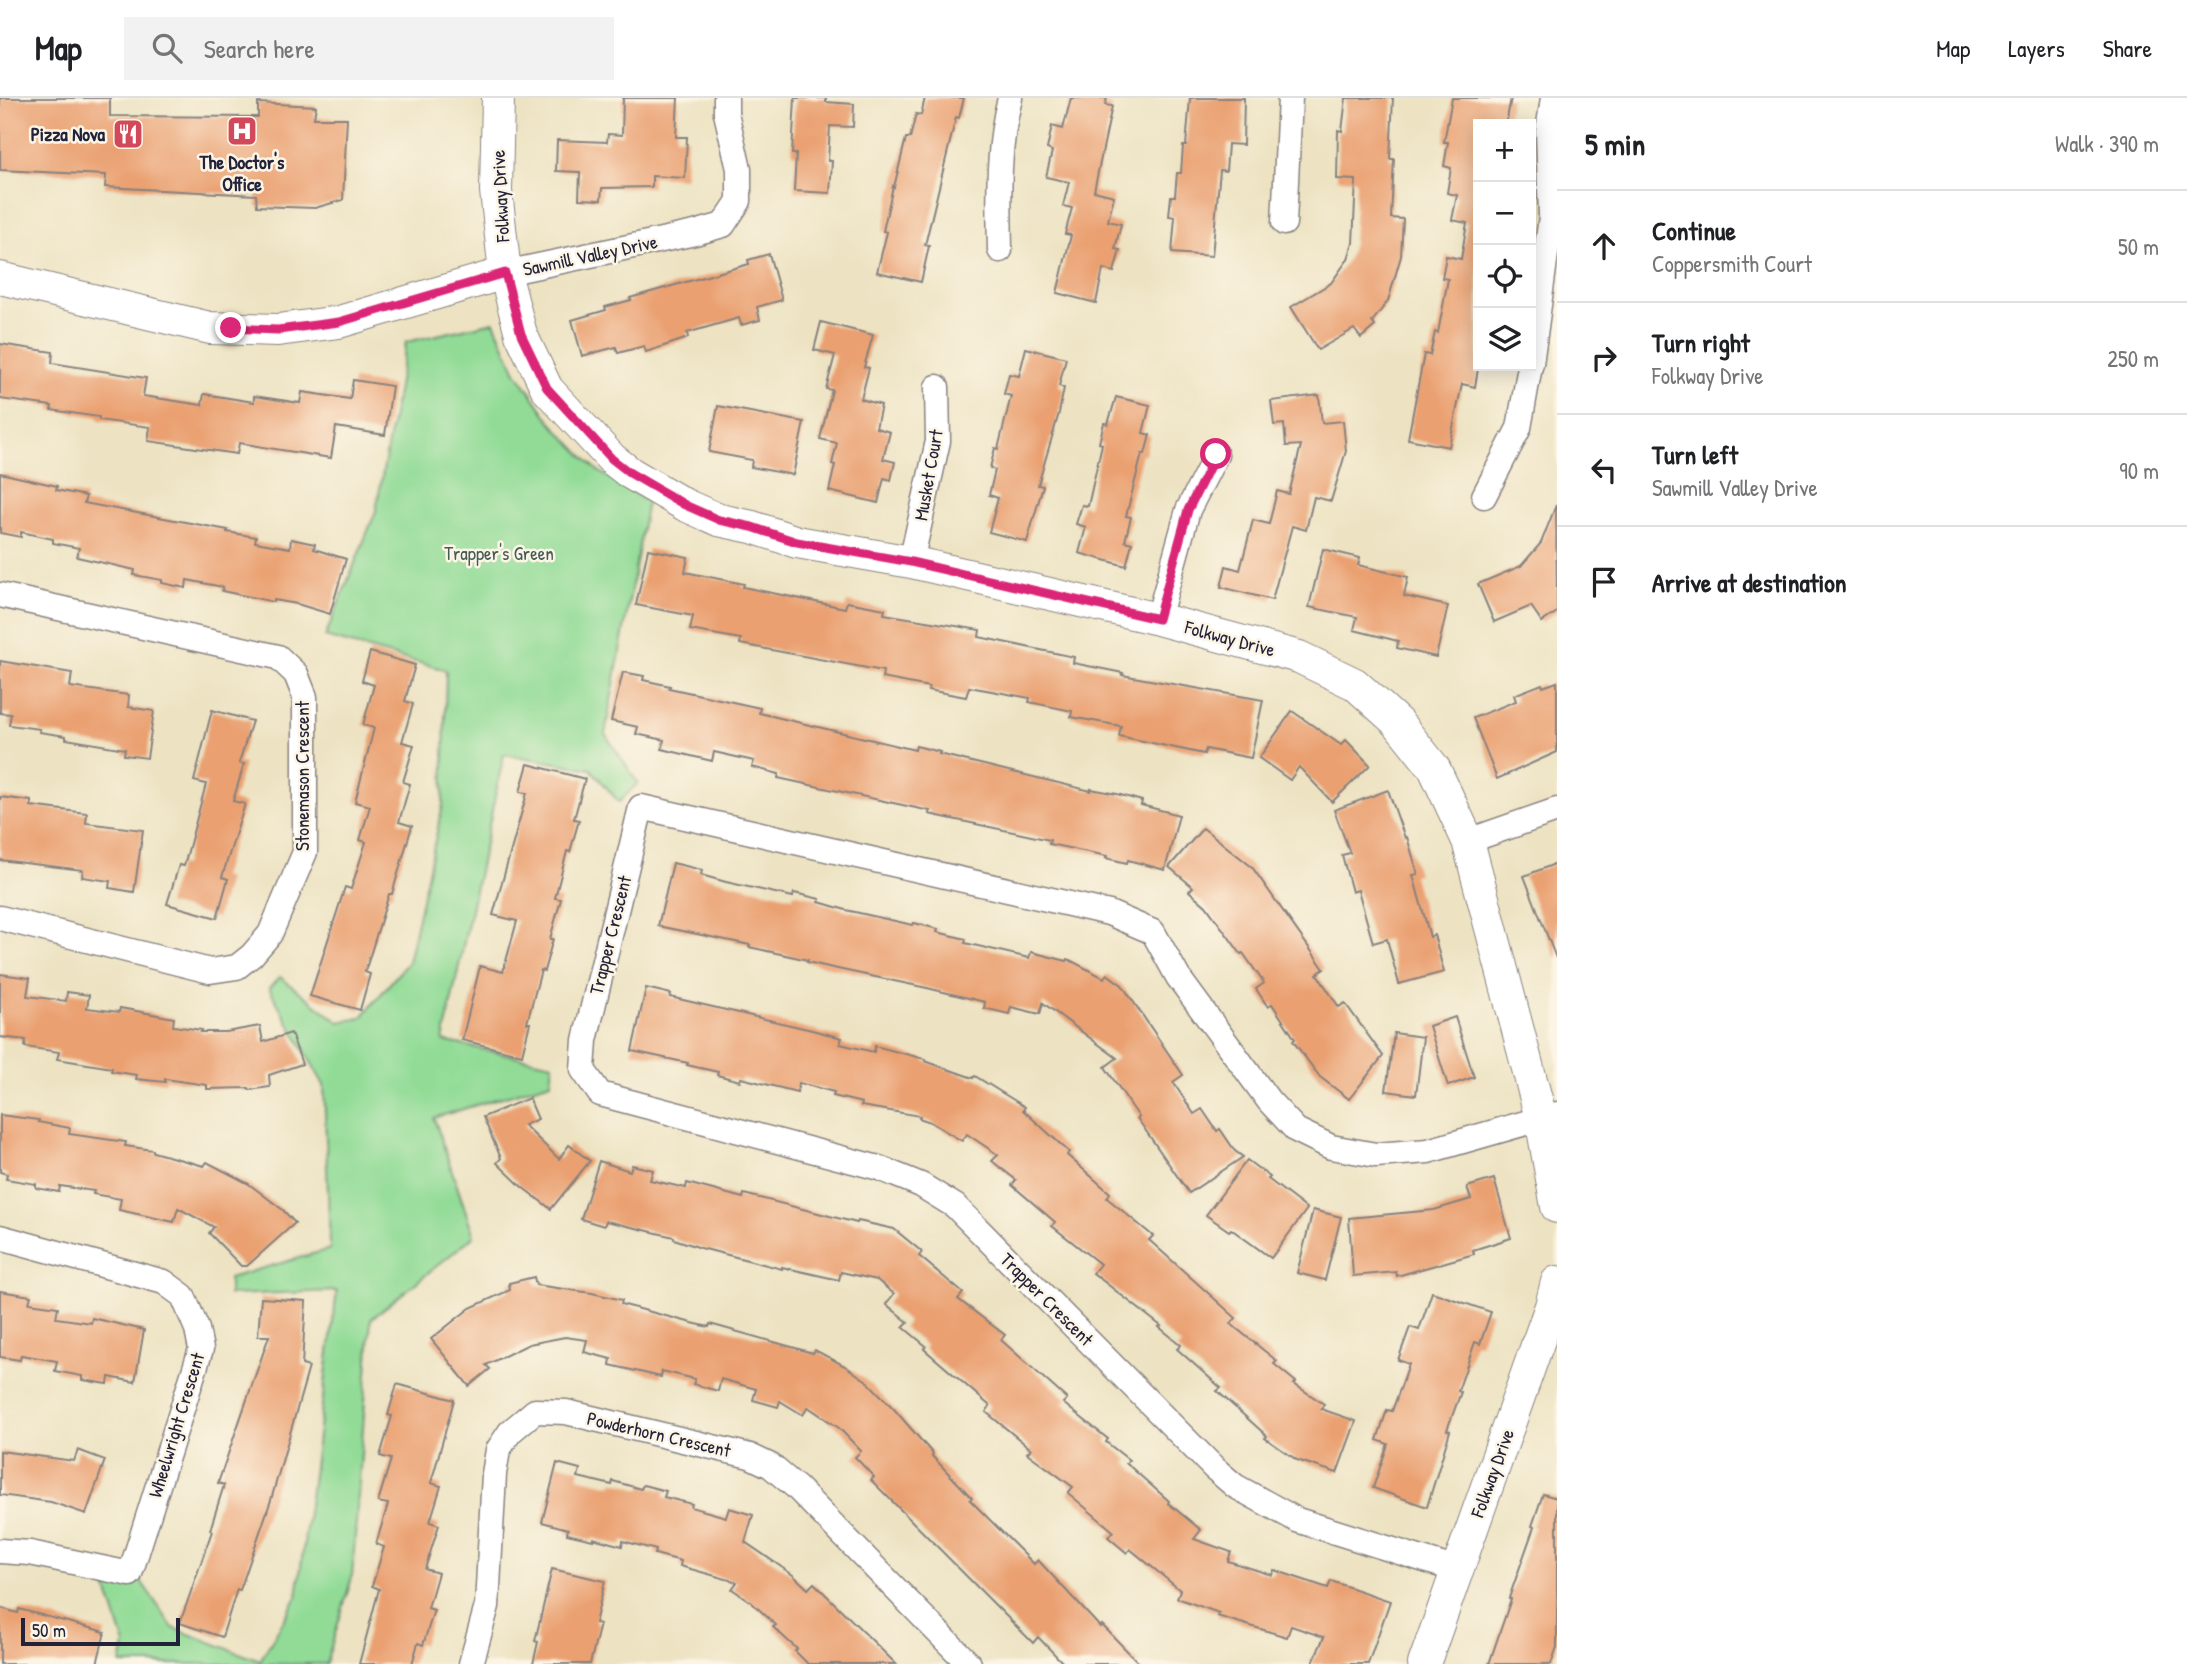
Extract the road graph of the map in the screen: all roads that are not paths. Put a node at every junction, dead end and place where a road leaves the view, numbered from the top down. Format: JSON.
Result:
{"nodes":[{"id":1,"x":498,"y":98,"type":"edge"},
{"id":2,"x":726,"y":98,"type":"edge"},
{"id":3,"x":1010,"y":98,"type":"edge"},
{"id":4,"x":1290,"y":98,"type":"edge"},
{"id":5,"x":1553,"y":98,"type":"edge"},
{"id":6,"x":1284,"y":223,"type":"dead end"},
{"id":7,"x":1000,"y":250,"type":"dead end"},
{"id":8,"x":505,"y":273,"type":"junction"},
{"id":9,"x":0,"y":278,"type":"edge"},
{"id":10,"x":1536,"y":330,"type":"edge"},
{"id":11,"x":1530,"y":371,"type":"edge"},
{"id":12,"x":937,"y":387,"type":"dead end"},
{"id":13,"x":1216,"y":454,"type":"dead end"},
{"id":14,"x":1484,"y":496,"type":"dead end"},
{"id":15,"x":911,"y":562,"type":"junction"},
{"id":16,"x":0,"y":594,"type":"edge"},
{"id":17,"x":1158,"y":619,"type":"junction"},
{"id":18,"x":1557,"y":810,"type":"edge"},
{"id":19,"x":1468,"y":841,"type":"junction"},
{"id":20,"x":0,"y":918,"type":"edge"},
{"id":21,"x":1549,"y":1116,"type":"edge"},
{"id":22,"x":1557,"y":1207,"type":"edge"},
{"id":23,"x":0,"y":1237,"type":"edge"},
{"id":24,"x":1557,"y":1282,"type":"edge"},
{"id":25,"x":0,"y":1551,"type":"edge"},
{"id":26,"x":1457,"y":1570,"type":"junction"},
{"id":27,"x":471,"y":1664,"type":"edge"},
{"id":28,"x":969,"y":1664,"type":"edge"},
{"id":29,"x":1424,"y":1664,"type":"edge"}],
"edges":[{"from":1,"to":8,"type":"street","name":"Folkway Drive"},
{"from":2,"to":8,"type":"street","name":"Sawmill Valley Drive"},
{"from":3,"to":7,"type":"street"},
{"from":4,"to":6,"type":"street"},
{"from":5,"to":10,"type":"street"},
{"from":8,"to":9,"type":"street","name":"Sawmill Valley Drive"},
{"from":8,"to":15,"type":"street","name":"Folkway Drive"},
{"from":11,"to":14,"type":"street"},
{"from":12,"to":15,"type":"street","name":"Musket Court"},
{"from":13,"to":17,"type":"street"},
{"from":15,"to":17,"type":"street","name":"Folkway Drive"},
{"from":16,"to":20,"type":"street","name":"Stonemason Crescent"},
{"from":17,"to":19,"type":"street","name":"Folkway Drive"},
{"from":18,"to":19,"type":"street"},
{"from":19,"to":21,"type":"street","name":"Folkway Drive"},
{"from":21,"to":22,"type":"street","name":"Folkway Drive"},
{"from":21,"to":26,"type":"street","name":"Trapper Crescent"},
{"from":23,"to":25,"type":"street","name":"Wheelwright Crescent"},
{"from":24,"to":26,"type":"street","name":"Folkway Drive"},
{"from":26,"to":29,"type":"street","name":"Folkway Drive"},
{"from":27,"to":28,"type":"street","name":"Powderhorn Crescent"}]}
